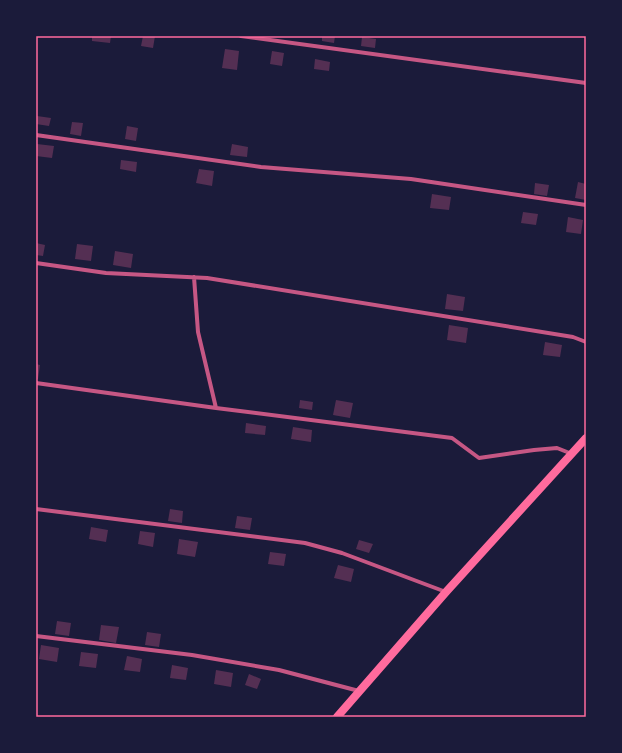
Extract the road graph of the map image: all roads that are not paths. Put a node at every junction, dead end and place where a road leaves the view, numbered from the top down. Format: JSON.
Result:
{"nodes":[{"id":1,"x":241,"y":36,"type":"edge"},
{"id":2,"x":586,"y":83,"type":"edge"},
{"id":3,"x":36,"y":135,"type":"edge"},
{"id":4,"x":586,"y":205,"type":"edge"},
{"id":5,"x":36,"y":263,"type":"edge"},
{"id":6,"x":194,"y":277,"type":"junction"},
{"id":7,"x":586,"y":342,"type":"edge"},
{"id":8,"x":36,"y":383,"type":"edge"},
{"id":9,"x":216,"y":408,"type":"junction"},
{"id":10,"x":586,"y":438,"type":"edge"},
{"id":11,"x":572,"y":454,"type":"junction"},
{"id":12,"x":36,"y":509,"type":"edge"},
{"id":13,"x":446,"y":592,"type":"junction"},
{"id":14,"x":36,"y":636,"type":"edge"},
{"id":15,"x":359,"y":692,"type":"junction"},
{"id":16,"x":337,"y":717,"type":"edge"}],
"edges":[{"from":1,"to":2,"type":"street"},
{"from":3,"to":4,"type":"street"},
{"from":5,"to":6,"type":"street"},
{"from":6,"to":7,"type":"street"},
{"from":6,"to":9,"type":"street"},
{"from":8,"to":9,"type":"street"},
{"from":9,"to":11,"type":"street"},
{"from":10,"to":11,"type":"main road"},
{"from":11,"to":13,"type":"main road"},
{"from":12,"to":13,"type":"street"},
{"from":13,"to":15,"type":"main road"},
{"from":14,"to":15,"type":"street"},
{"from":15,"to":16,"type":"main road"}]}
